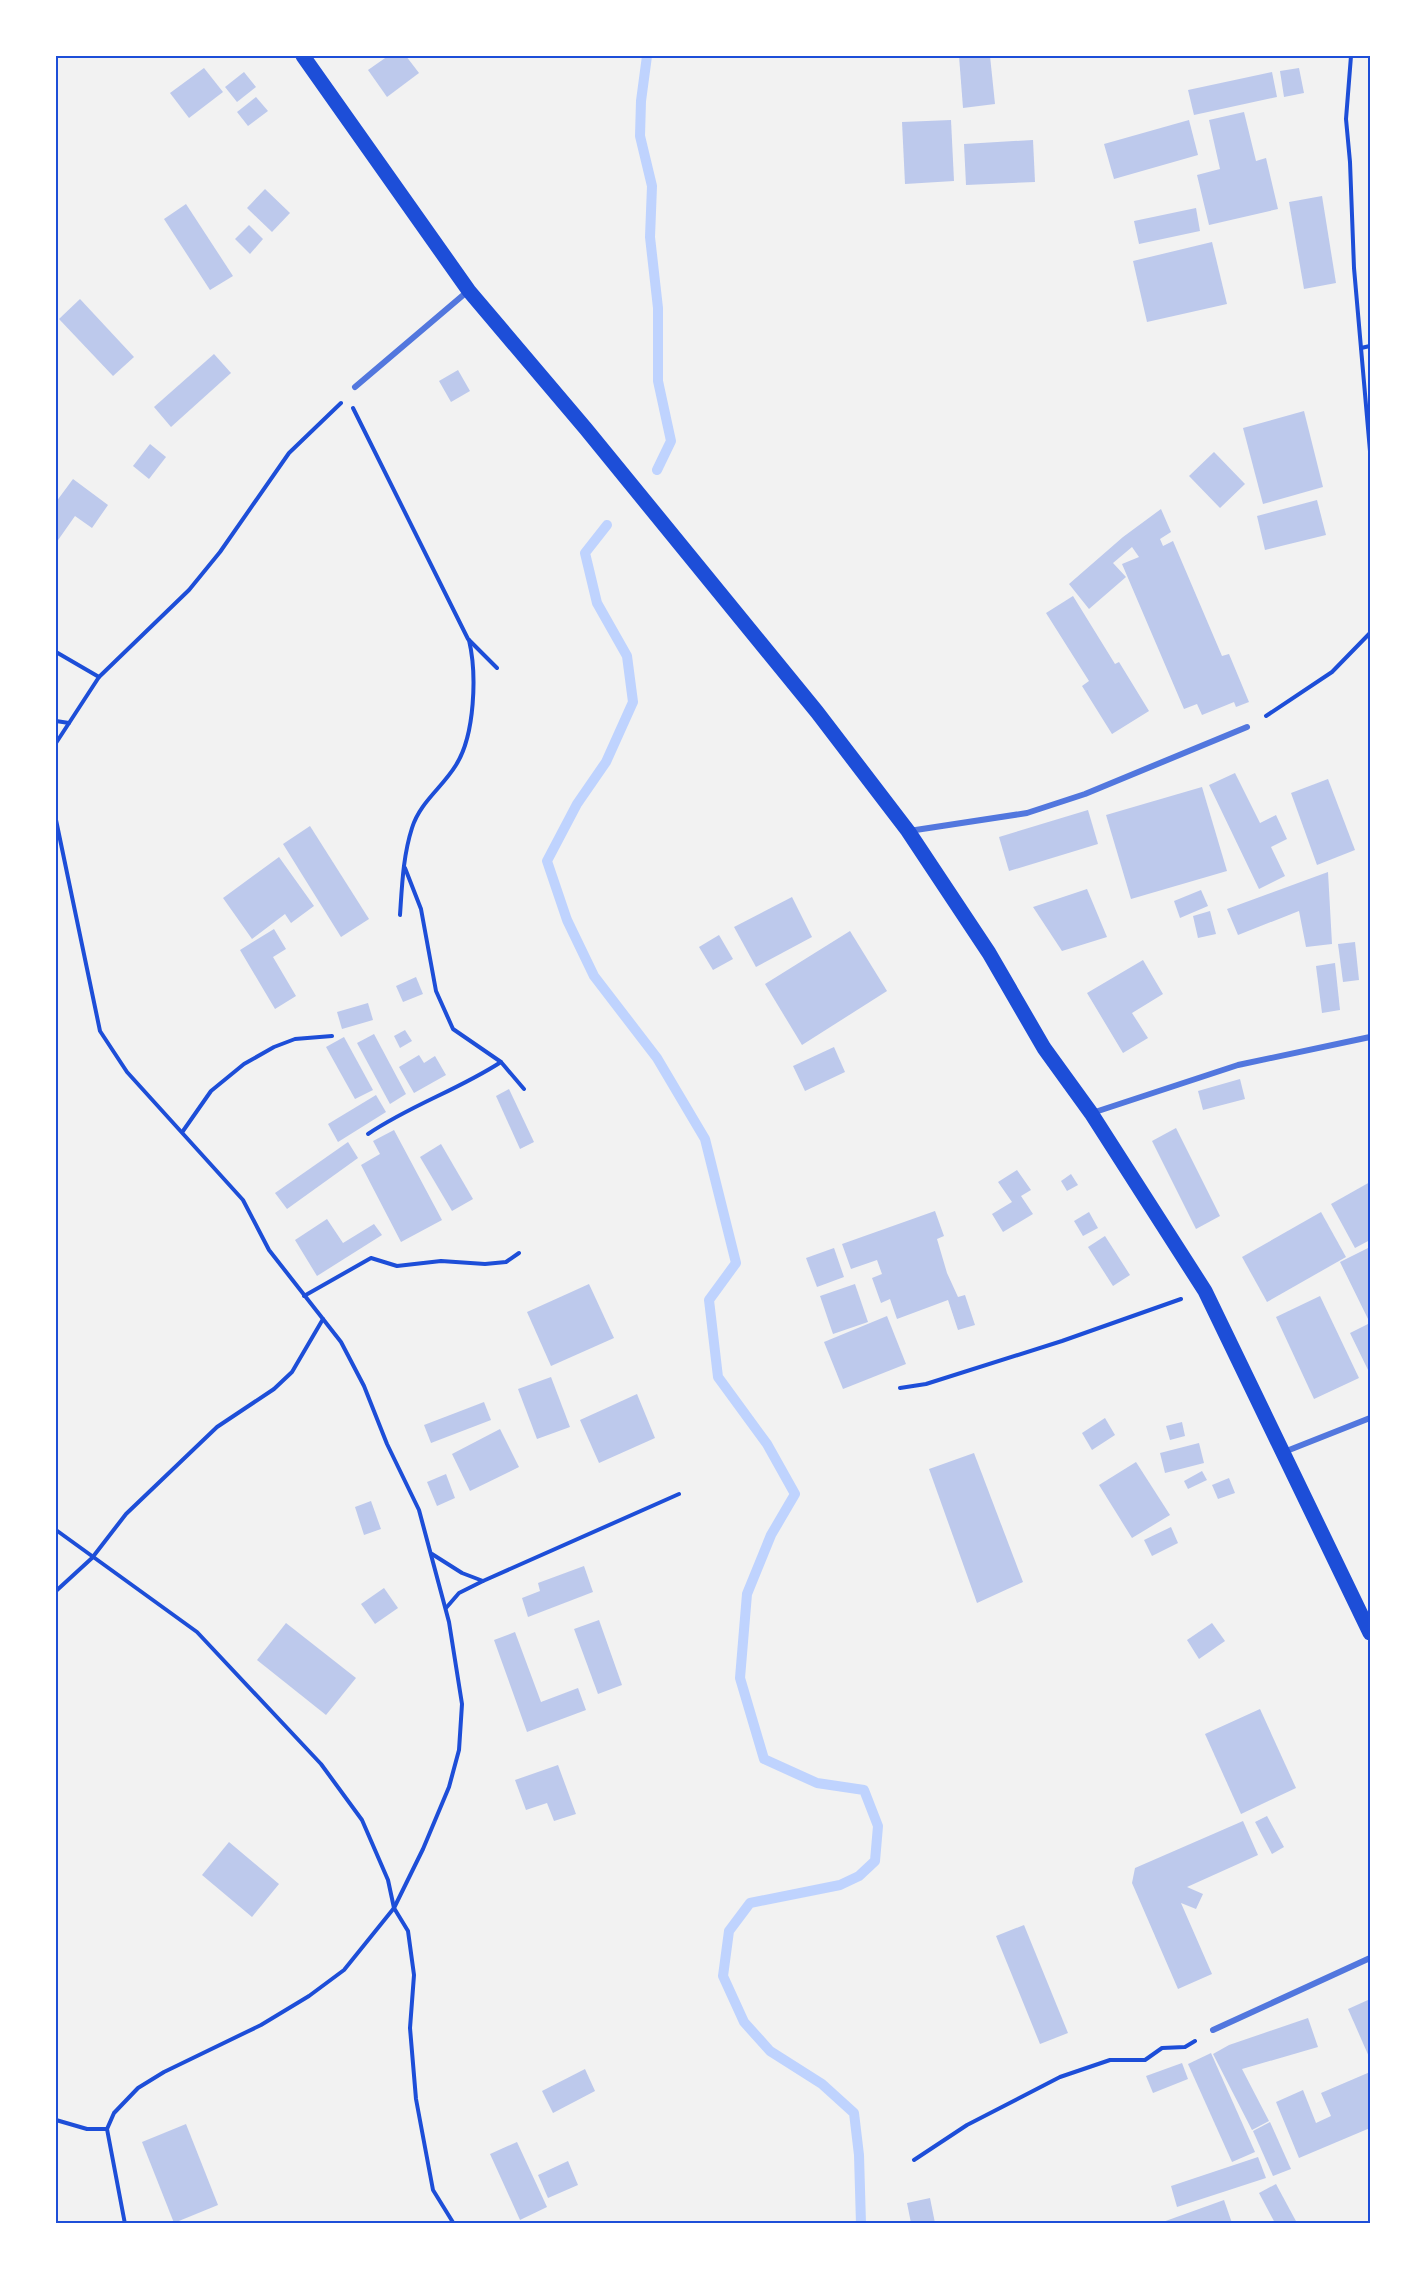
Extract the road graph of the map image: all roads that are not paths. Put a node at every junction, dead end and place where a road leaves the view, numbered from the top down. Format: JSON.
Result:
{"nodes":[{"id":1,"x":303,"y":56,"type":"edge"},
{"id":2,"x":469,"y":291,"type":"junction"},
{"id":3,"x":355,"y":387,"type":"road end"},
{"id":4,"x":1247,"y":727,"type":"road end"},
{"id":5,"x":908,"y":831,"type":"junction"},
{"id":6,"x":1371,"y":1037,"type":"edge"},
{"id":7,"x":1091,"y":1113,"type":"junction"},
{"id":8,"x":1371,"y":1418,"type":"edge"},
{"id":9,"x":1283,"y":1452,"type":"junction"},
{"id":10,"x":1371,"y":1633,"type":"edge"},
{"id":11,"x":1371,"y":1958,"type":"edge"},
{"id":12,"x":1213,"y":2030,"type":"road end"}],
"edges":[{"from":1,"to":2,"type":"main road"},
{"from":2,"to":3,"type":"street"},
{"from":2,"to":5,"type":"main road"},
{"from":4,"to":5,"type":"street"},
{"from":5,"to":7,"type":"main road"},
{"from":6,"to":7,"type":"street"},
{"from":7,"to":9,"type":"main road"},
{"from":8,"to":9,"type":"street"},
{"from":9,"to":10,"type":"main road"},
{"from":11,"to":12,"type":"street"}]}
